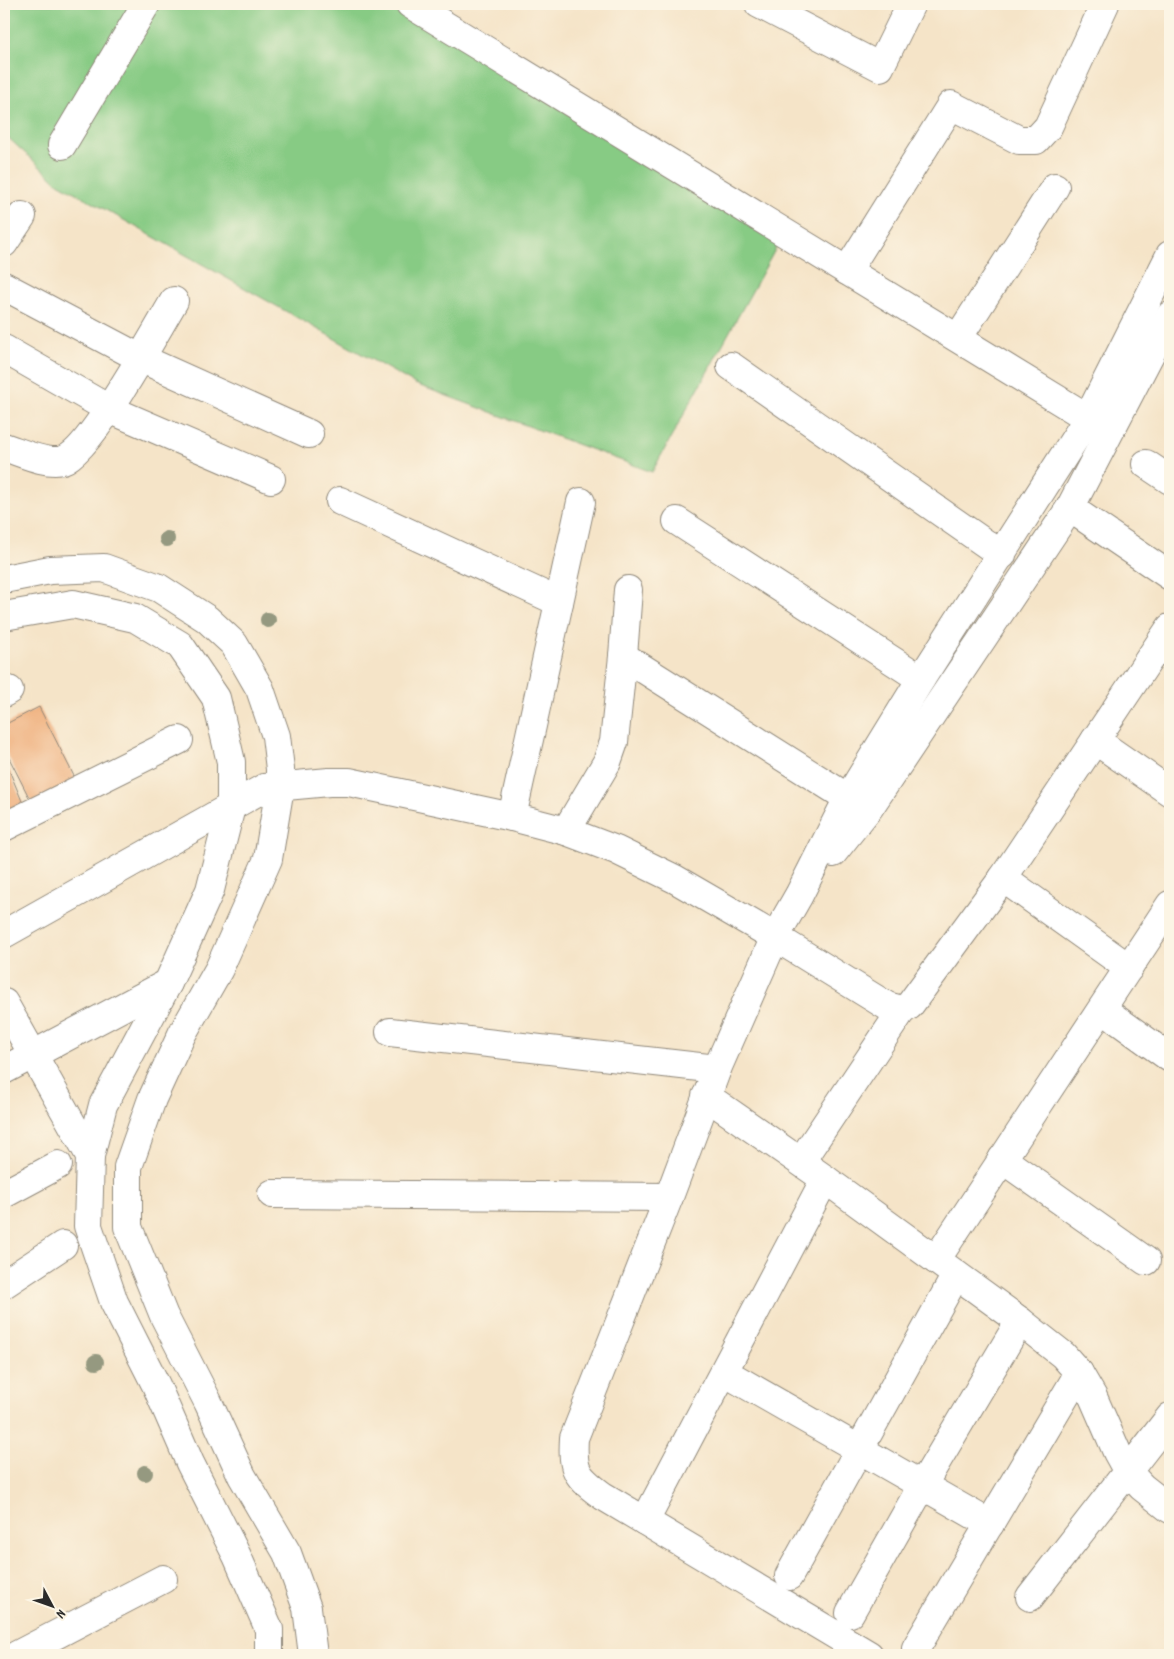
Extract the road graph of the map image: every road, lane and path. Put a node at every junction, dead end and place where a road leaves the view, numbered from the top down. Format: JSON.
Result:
{"nodes":[{"id":1,"x":146,"y":4,"type":"edge"},
{"id":2,"x":410,"y":4,"type":"edge"},
{"id":3,"x":759,"y":4,"type":"edge"},
{"id":4,"x":911,"y":4,"type":"edge"},
{"id":5,"x":1105,"y":4,"type":"edge"},
{"id":6,"x":62,"y":145,"type":"dead end"},
{"id":7,"x":1056,"y":187,"type":"dead end"},
{"id":8,"x":22,"y":216,"type":"dead end"},
{"id":9,"x":4,"y":243,"type":"edge"},
{"id":10,"x":1170,"y":255,"type":"edge"},
{"id":11,"x":847,"y":271,"type":"junction"},
{"id":12,"x":4,"y":286,"type":"edge"},
{"id":13,"x":174,"y":301,"type":"dead end"},
{"id":14,"x":1170,"y":316,"type":"edge"},
{"id":15,"x":958,"y":338,"type":"junction"},
{"id":16,"x":4,"y":350,"type":"edge"},
{"id":17,"x":140,"y":358,"type":"junction"},
{"id":18,"x":731,"y":366,"type":"dead end"},
{"id":19,"x":109,"y":409,"type":"junction"},
{"id":20,"x":1088,"y":418,"type":"junction"},
{"id":21,"x":309,"y":434,"type":"dead end"},
{"id":22,"x":4,"y":447,"type":"edge"},
{"id":23,"x":1146,"y":464,"type":"dead end"},
{"id":24,"x":271,"y":479,"type":"dead end"},
{"id":25,"x":1170,"y":480,"type":"edge"},
{"id":26,"x":340,"y":501,"type":"dead end"},
{"id":27,"x":581,"y":502,"type":"dead end"},
{"id":28,"x":1070,"y":508,"type":"junction"},
{"id":29,"x":677,"y":521,"type":"dead end"},
{"id":30,"x":1002,"y":555,"type":"junction"},
{"id":31,"x":1170,"y":576,"type":"edge"},
{"id":32,"x":4,"y":579,"type":"edge"},
{"id":33,"x":628,"y":590,"type":"dead end"},
{"id":34,"x":559,"y":602,"type":"junction"},
{"id":35,"x":4,"y":616,"type":"edge"},
{"id":36,"x":1170,"y":628,"type":"edge"},
{"id":37,"x":623,"y":656,"type":"junction"},
{"id":38,"x":921,"y":679,"type":"junction"},
{"id":39,"x":179,"y":740,"type":"dead end"},
{"id":40,"x":1094,"y":740,"type":"junction"},
{"id":41,"x":280,"y":787,"type":"junction"},
{"id":42,"x":1170,"y":792,"type":"edge"},
{"id":43,"x":848,"y":798,"type":"junction"},
{"id":44,"x":231,"y":807,"type":"junction"},
{"id":45,"x":512,"y":817,"type":"junction"},
{"id":46,"x":4,"y":827,"type":"edge"},
{"id":47,"x":566,"y":831,"type":"junction"},
{"id":48,"x":1003,"y":878,"type":"junction"},
{"id":49,"x":799,"y":896,"type":"junction"},
{"id":50,"x":1170,"y":905,"type":"edge"},
{"id":51,"x":4,"y":934,"type":"edge"},
{"id":52,"x":775,"y":937,"type":"junction"},
{"id":53,"x":1129,"y":968,"type":"junction"},
{"id":54,"x":168,"y":983,"type":"junction"},
{"id":55,"x":4,"y":1003,"type":"edge"},
{"id":56,"x":1102,"y":1009,"type":"junction"},
{"id":57,"x":902,"y":1010,"type":"junction"},
{"id":58,"x":390,"y":1032,"type":"dead end"},
{"id":59,"x":33,"y":1054,"type":"junction"},
{"id":60,"x":1170,"y":1058,"type":"edge"},
{"id":61,"x":717,"y":1069,"type":"junction"},
{"id":62,"x":4,"y":1070,"type":"edge"},
{"id":63,"x":706,"y":1096,"type":"junction"},
{"id":64,"x":90,"y":1156,"type":"junction"},
{"id":65,"x":1002,"y":1159,"type":"junction"},
{"id":66,"x":801,"y":1161,"type":"junction"},
{"id":67,"x":58,"y":1166,"type":"dead end"},
{"id":68,"x":825,"y":1179,"type":"junction"},
{"id":69,"x":4,"y":1194,"type":"edge"},
{"id":70,"x":272,"y":1194,"type":"dead end"},
{"id":71,"x":669,"y":1197,"type":"junction"},
{"id":72,"x":63,"y":1245,"type":"dead end"},
{"id":73,"x":1146,"y":1261,"type":"dead end"},
{"id":74,"x":946,"y":1268,"type":"junction"},
{"id":75,"x":4,"y":1284,"type":"edge"},
{"id":76,"x":1020,"y":1321,"type":"junction"},
{"id":77,"x":724,"y":1372,"type":"junction"},
{"id":78,"x":1079,"y":1373,"type":"junction"},
{"id":79,"x":1170,"y":1417,"type":"edge"},
{"id":80,"x":859,"y":1450,"type":"junction"},
{"id":81,"x":1128,"y":1472,"type":"junction"},
{"id":82,"x":922,"y":1486,"type":"junction"},
{"id":83,"x":1170,"y":1509,"type":"edge"},
{"id":84,"x":645,"y":1521,"type":"junction"},
{"id":85,"x":990,"y":1524,"type":"junction"},
{"id":86,"x":789,"y":1576,"type":"dead end"},
{"id":87,"x":163,"y":1579,"type":"dead end"},
{"id":88,"x":1030,"y":1597,"type":"dead end"},
{"id":89,"x":850,"y":1613,"type":"dead end"},
{"id":90,"x":916,"y":1648,"type":"dead end"},
{"id":91,"x":16,"y":1655,"type":"edge"},
{"id":92,"x":269,"y":1655,"type":"edge"},
{"id":93,"x":313,"y":1655,"type":"edge"},
{"id":94,"x":869,"y":1655,"type":"edge"}],
"edges":[{"from":1,"to":6,"type":"street"},
{"from":2,"to":11,"type":"street"},
{"from":3,"to":4,"type":"street"},
{"from":5,"to":11,"type":"street"},
{"from":7,"to":15,"type":"street"},
{"from":8,"to":9,"type":"street"},
{"from":10,"to":20,"type":"street"},
{"from":11,"to":15,"type":"street"},
{"from":12,"to":17,"type":"street"},
{"from":13,"to":17,"type":"street"},
{"from":14,"to":28,"type":"street"},
{"from":15,"to":20,"type":"street"},
{"from":16,"to":19,"type":"street"},
{"from":17,"to":19,"type":"street"},
{"from":17,"to":21,"type":"street"},
{"from":18,"to":30,"type":"street"},
{"from":19,"to":22,"type":"street"},
{"from":19,"to":24,"type":"street"},
{"from":20,"to":30,"type":"street"},
{"from":23,"to":25,"type":"street"},
{"from":26,"to":34,"type":"street"},
{"from":27,"to":34,"type":"street"},
{"from":28,"to":31,"type":"street"},
{"from":28,"to":49,"type":"street"},
{"from":29,"to":38,"type":"street"},
{"from":30,"to":38,"type":"street"},
{"from":32,"to":41,"type":"street"},
{"from":33,"to":37,"type":"street"},
{"from":34,"to":45,"type":"street"},
{"from":35,"to":44,"type":"street"},
{"from":36,"to":40,"type":"street"},
{"from":37,"to":43,"type":"street"},
{"from":37,"to":47,"type":"street"},
{"from":38,"to":43,"type":"street"},
{"from":39,"to":46,"type":"street"},
{"from":40,"to":42,"type":"street"},
{"from":40,"to":48,"type":"street"},
{"from":41,"to":44,"type":"street"},
{"from":41,"to":45,"type":"street"},
{"from":41,"to":93,"type":"street"},
{"from":43,"to":49,"type":"street"},
{"from":44,"to":51,"type":"street"},
{"from":44,"to":54,"type":"street"},
{"from":45,"to":47,"type":"street"},
{"from":47,"to":52,"type":"street"},
{"from":48,"to":53,"type":"street"},
{"from":48,"to":57,"type":"street"},
{"from":49,"to":52,"type":"street"},
{"from":50,"to":53,"type":"street"},
{"from":52,"to":57,"type":"street"},
{"from":52,"to":61,"type":"street"},
{"from":53,"to":56,"type":"street"},
{"from":54,"to":59,"type":"street"},
{"from":54,"to":64,"type":"street"},
{"from":55,"to":59,"type":"street"},
{"from":56,"to":60,"type":"street"},
{"from":56,"to":65,"type":"street"},
{"from":57,"to":66,"type":"street"},
{"from":58,"to":61,"type":"street"},
{"from":59,"to":62,"type":"street"},
{"from":59,"to":64,"type":"street"},
{"from":61,"to":63,"type":"street"},
{"from":63,"to":66,"type":"street"},
{"from":63,"to":71,"type":"street"},
{"from":64,"to":92,"type":"street"},
{"from":65,"to":73,"type":"street"},
{"from":65,"to":74,"type":"street"},
{"from":66,"to":68,"type":"street"},
{"from":67,"to":69,"type":"street"},
{"from":68,"to":74,"type":"street"},
{"from":68,"to":77,"type":"street"},
{"from":70,"to":71,"type":"street"},
{"from":71,"to":84,"type":"street"},
{"from":72,"to":75,"type":"street"},
{"from":74,"to":76,"type":"street"},
{"from":74,"to":80,"type":"street"},
{"from":76,"to":78,"type":"street"},
{"from":76,"to":82,"type":"street"},
{"from":77,"to":80,"type":"street"},
{"from":77,"to":84,"type":"street"},
{"from":78,"to":81,"type":"street"},
{"from":78,"to":85,"type":"street"},
{"from":79,"to":81,"type":"street"},
{"from":80,"to":82,"type":"street"},
{"from":80,"to":86,"type":"street"},
{"from":81,"to":83,"type":"street"},
{"from":81,"to":88,"type":"street"},
{"from":82,"to":85,"type":"street"},
{"from":82,"to":89,"type":"street"},
{"from":84,"to":94,"type":"street"},
{"from":85,"to":90,"type":"street"},
{"from":87,"to":91,"type":"street"}]}
